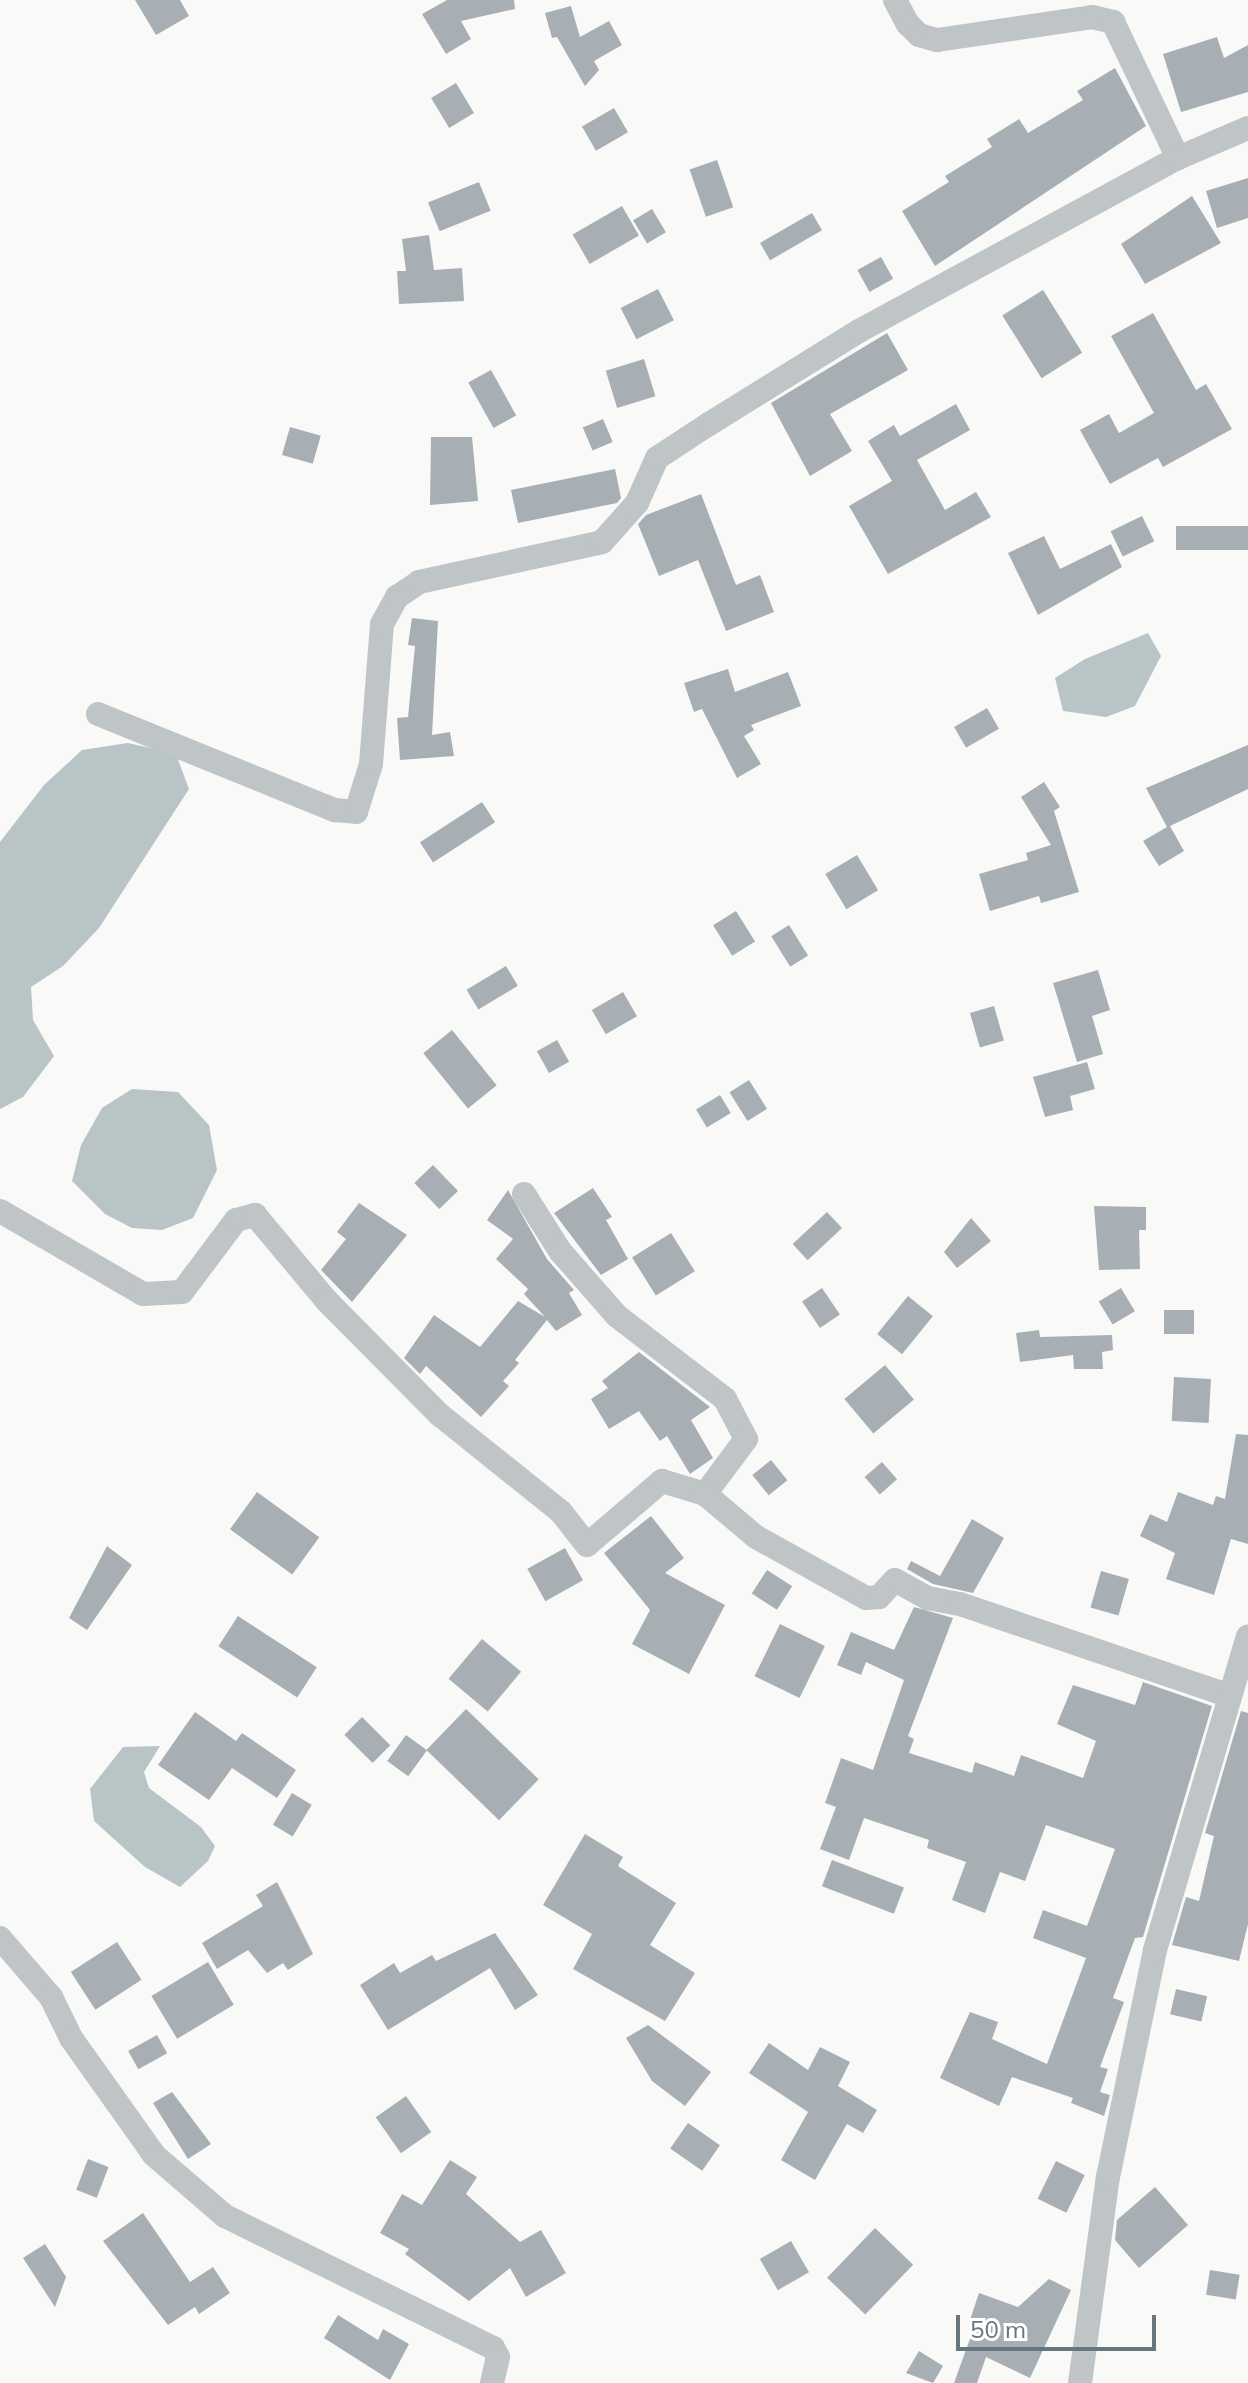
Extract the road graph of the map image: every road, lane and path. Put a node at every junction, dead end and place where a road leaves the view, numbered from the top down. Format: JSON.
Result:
{"nodes":[{"id":1,"x":895,"y":0,"type":"edge"},
{"id":2,"x":1248,"y":128,"type":"edge"},
{"id":3,"x":1178,"y":158,"type":"junction"},
{"id":4,"x":98,"y":714,"type":"dead end"},
{"id":5,"x":524,"y":1194,"type":"dead end"},
{"id":6,"x":0,"y":1211,"type":"edge"},
{"id":7,"x":705,"y":1494,"type":"junction"},
{"id":8,"x":1248,"y":1636,"type":"edge"},
{"id":9,"x":1230,"y":1696,"type":"junction"},
{"id":10,"x":0,"y":1938,"type":"edge"},
{"id":11,"x":492,"y":2383,"type":"edge"},
{"id":12,"x":1080,"y":2383,"type":"edge"}],
"edges":[{"from":1,"to":3,"type":"street"},
{"from":2,"to":3,"type":"street"},
{"from":3,"to":4,"type":"street"},
{"from":5,"to":7,"type":"street"},
{"from":6,"to":7,"type":"street"},
{"from":7,"to":9,"type":"street"},
{"from":8,"to":9,"type":"street"},
{"from":9,"to":12,"type":"street"},
{"from":10,"to":11,"type":"street"}]}
